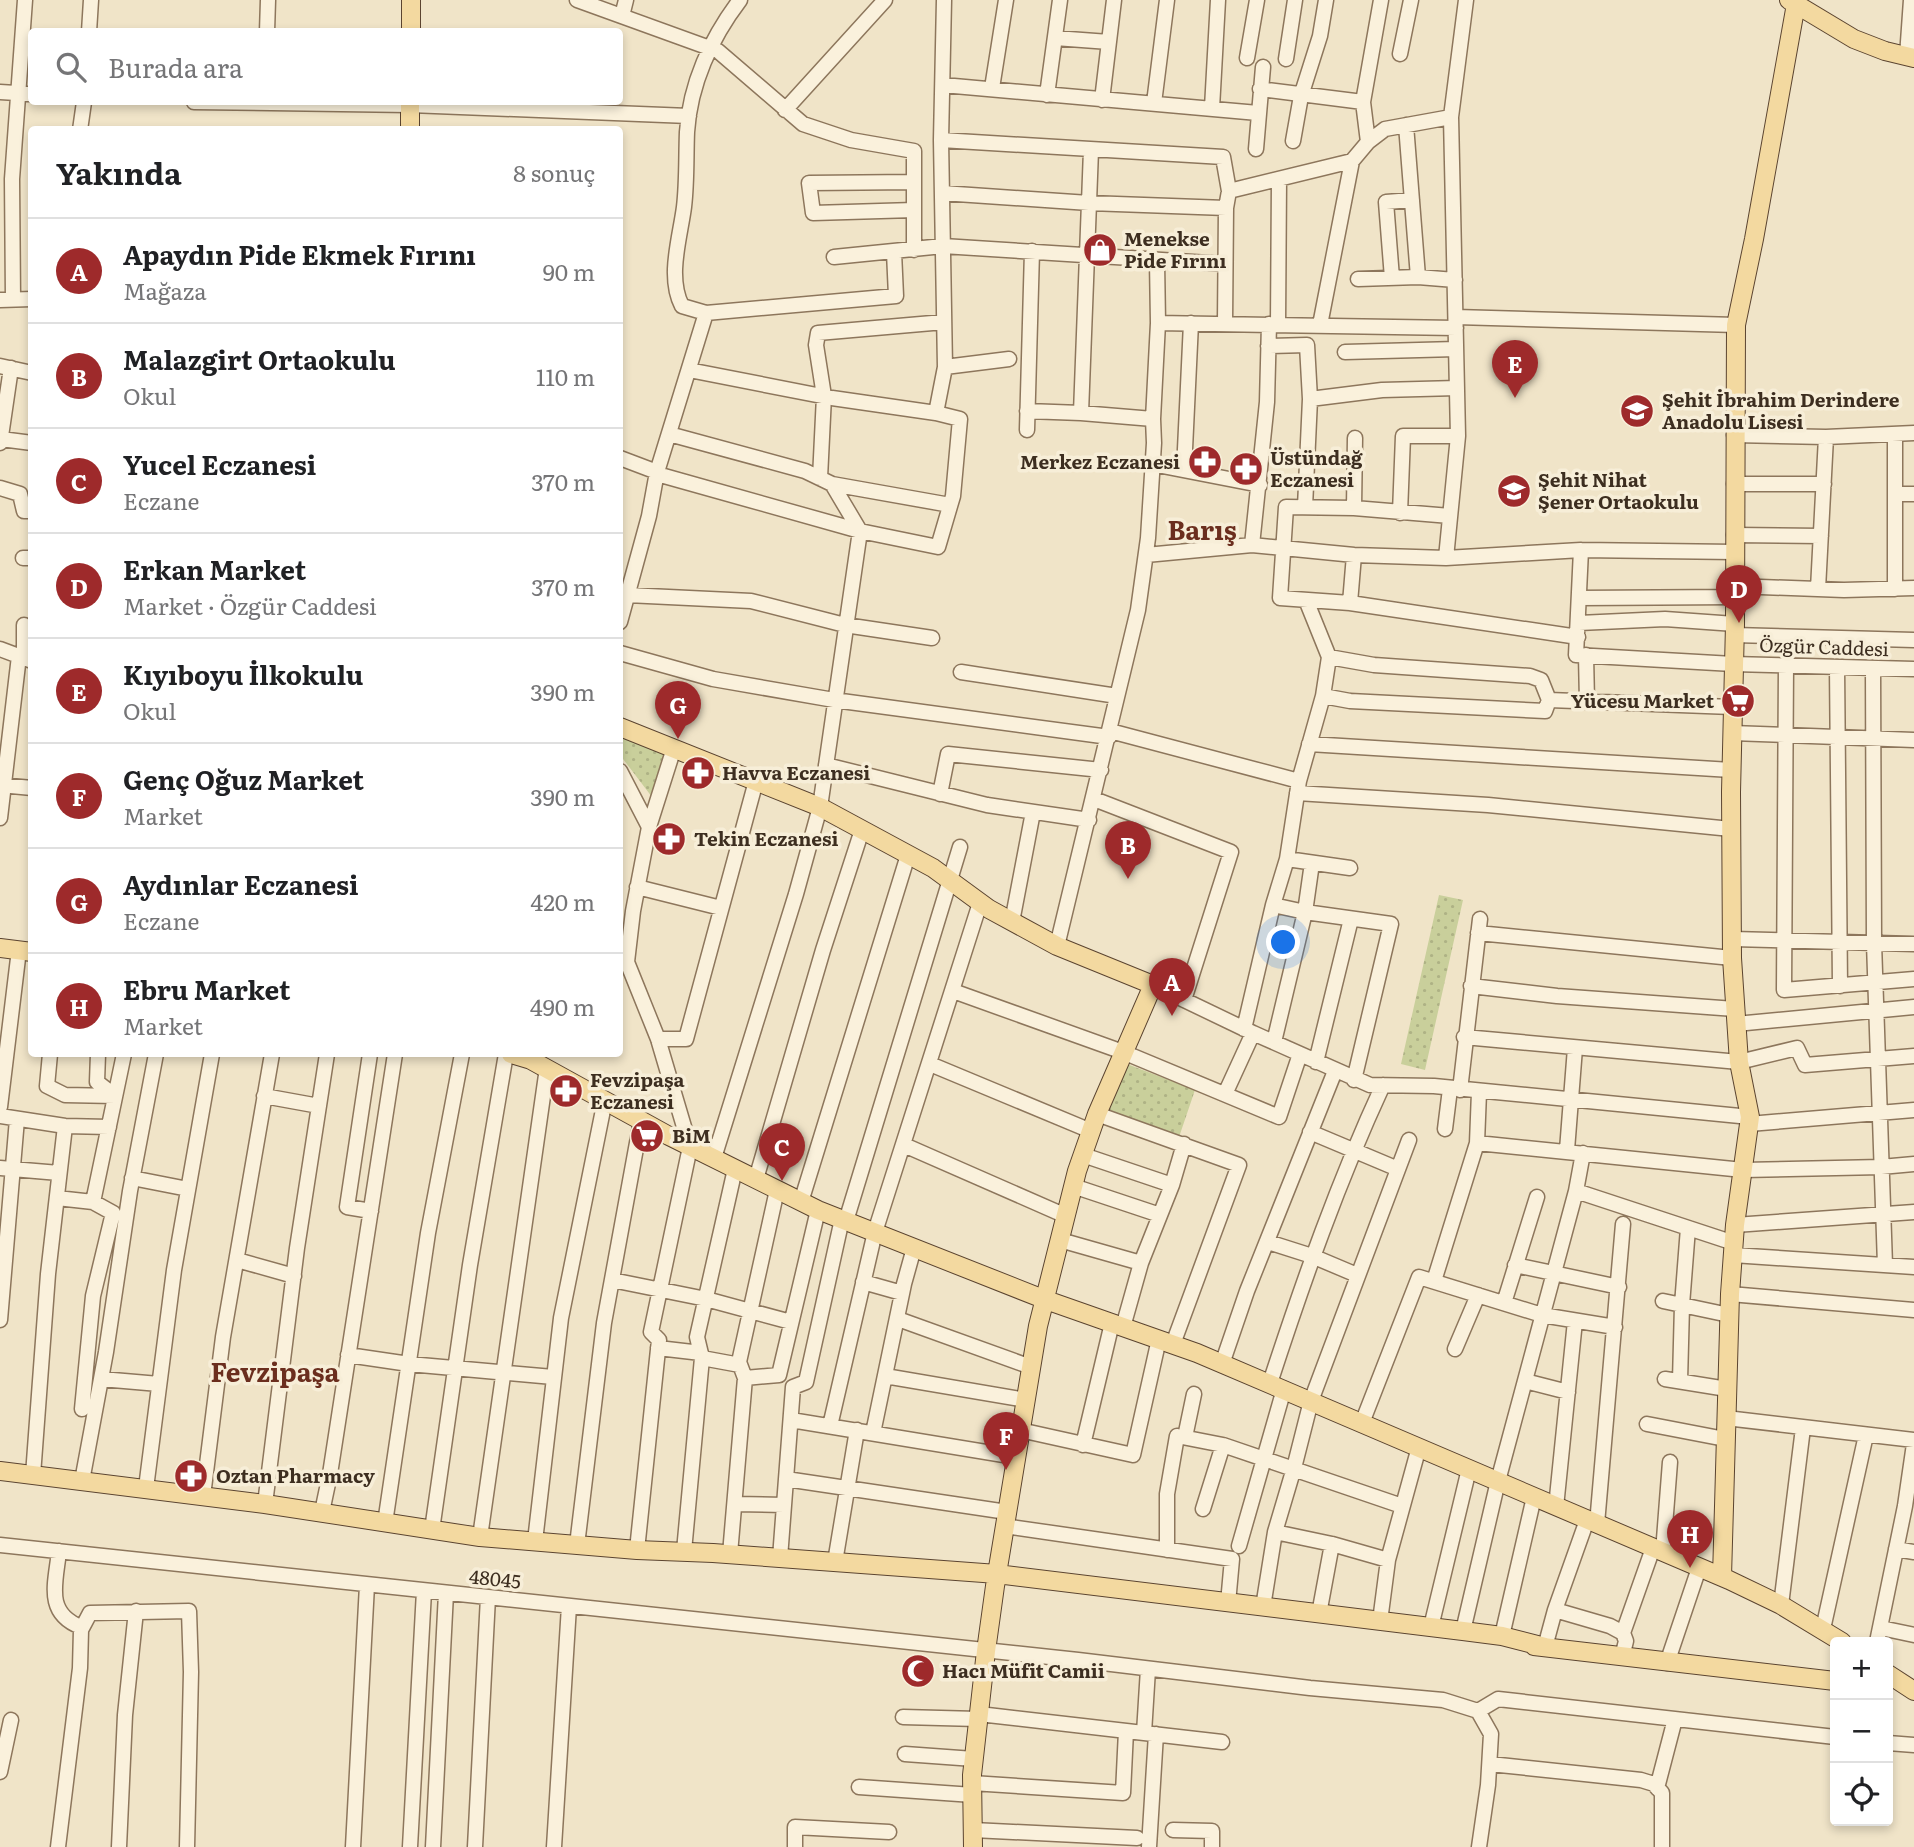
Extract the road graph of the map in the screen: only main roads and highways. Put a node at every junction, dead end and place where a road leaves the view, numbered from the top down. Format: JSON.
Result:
{"nodes":[{"id":1,"x":411,"y":0,"type":"edge"},
{"id":2,"x":1798,"y":3,"type":"edge"},
{"id":3,"x":411,"y":28,"type":"edge"},
{"id":4,"x":1911,"y":57,"type":"edge"},
{"id":5,"x":410,"y":105,"type":"edge"},
{"id":6,"x":410,"y":126,"type":"edge"},
{"id":7,"x":623,"y":728,"type":"edge"},
{"id":8,"x":0,"y":948,"type":"edge"},
{"id":9,"x":25,"y":951,"type":"edge"},
{"id":10,"x":522,"y":1057,"type":"edge"},
{"id":11,"x":545,"y":1062,"type":"edge"},
{"id":12,"x":1046,"y":1300,"type":"junction"},
{"id":13,"x":0,"y":1471,"type":"edge"},
{"id":14,"x":0,"y":1480,"type":"edge"},
{"id":15,"x":385,"y":1523,"type":"junction"},
{"id":16,"x":637,"y":1550,"type":"junction"},
{"id":17,"x":1722,"y":1577,"type":"junction"},
{"id":18,"x":995,"y":1580,"type":"junction"},
{"id":19,"x":1835,"y":1637,"type":"edge"},
{"id":20,"x":1545,"y":1647,"type":"junction"},
{"id":21,"x":1893,"y":1677,"type":"edge"},
{"id":22,"x":1830,"y":1680,"type":"edge"},
{"id":23,"x":1893,"y":1689,"type":"edge"},
{"id":24,"x":1913,"y":1691,"type":"edge"},
{"id":25,"x":973,"y":1838,"type":"edge"}],
"edges":[{"from":1,"to":3,"type":"main road"},
{"from":2,"to":4,"type":"main road"},
{"from":2,"to":17,"type":"main road"},
{"from":5,"to":6,"type":"main road"},
{"from":7,"to":12,"type":"main road"},
{"from":8,"to":9,"type":"main road"},
{"from":10,"to":11,"type":"main road"},
{"from":11,"to":12,"type":"main road"},
{"from":12,"to":17,"type":"main road"},
{"from":12,"to":18,"type":"main road"},
{"from":13,"to":15,"type":"main road"},
{"from":14,"to":15,"type":"main road"},
{"from":15,"to":16,"type":"main road"},
{"from":16,"to":18,"type":"main road"},
{"from":16,"to":18,"type":"main road"},
{"from":17,"to":19,"type":"main road"},
{"from":18,"to":20,"type":"main road"},
{"from":18,"to":20,"type":"main road"},
{"from":18,"to":25,"type":"main road"},
{"from":20,"to":22,"type":"main road"},
{"from":21,"to":24,"type":"main road"},
{"from":23,"to":24,"type":"main road"}]}
